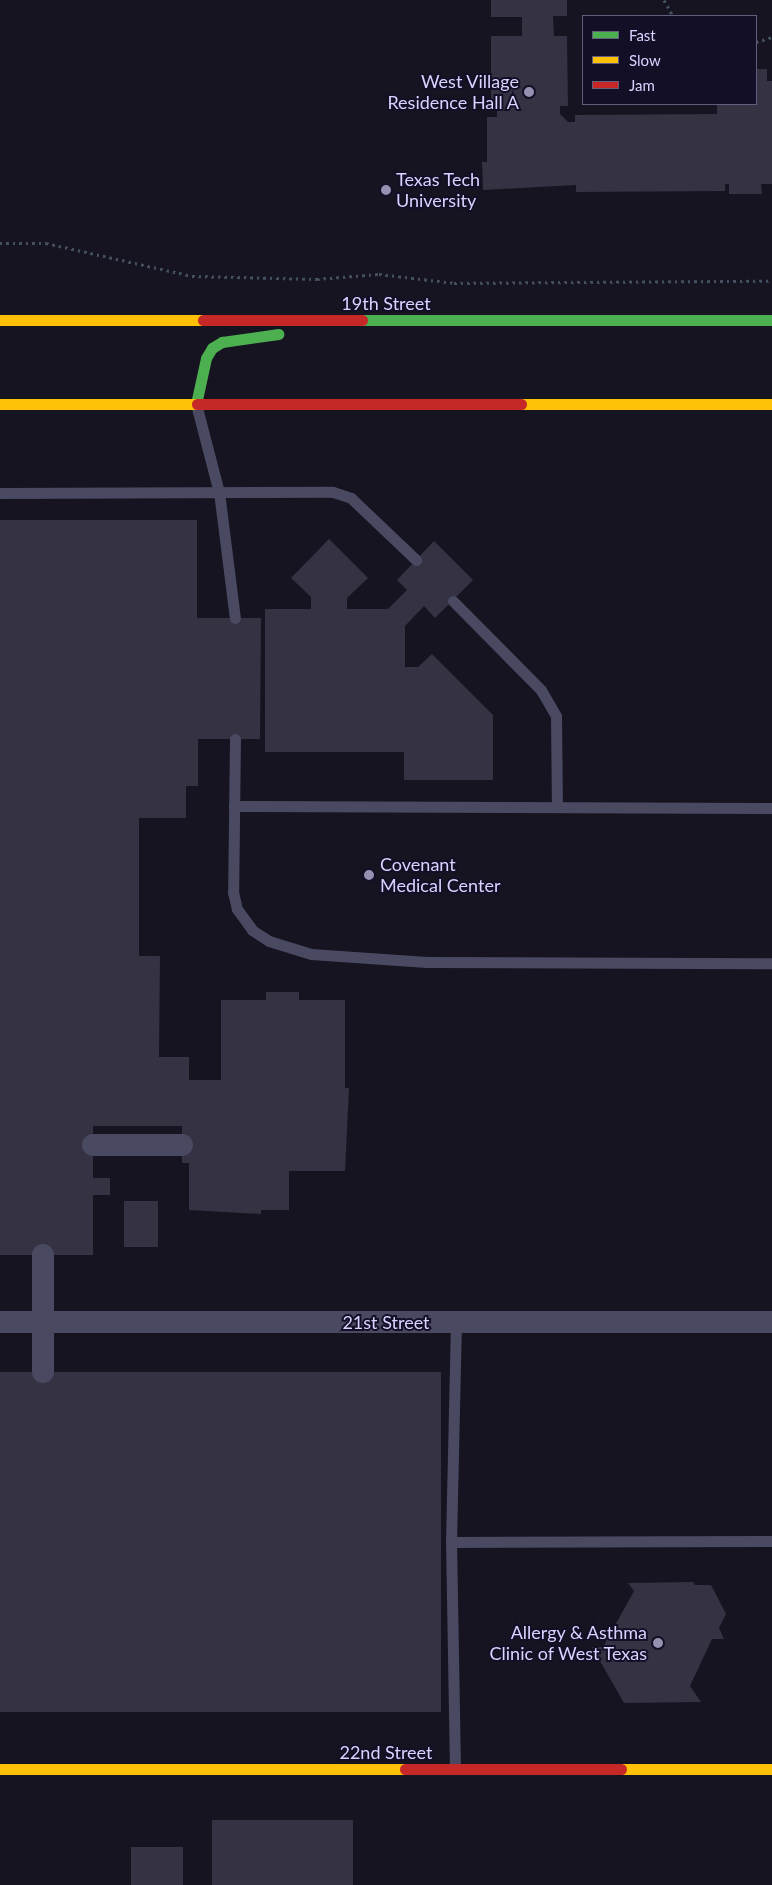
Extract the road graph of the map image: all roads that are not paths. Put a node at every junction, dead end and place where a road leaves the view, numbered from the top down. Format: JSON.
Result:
{"nodes":[{"id":1,"x":0,"y":320,"type":"edge"},
{"id":2,"x":386,"y":320,"type":"junction"},
{"id":3,"x":772,"y":320,"type":"edge"},
{"id":4,"x":0,"y":404,"type":"edge"},
{"id":5,"x":196,"y":404,"type":"junction"},
{"id":6,"x":772,"y":404,"type":"edge"},
{"id":7,"x":219,"y":492,"type":"junction"},
{"id":8,"x":0,"y":493,"type":"edge"},
{"id":9,"x":416,"y":560,"type":"dead end"},
{"id":10,"x":453,"y":601,"type":"dead end"},
{"id":11,"x":235,"y":618,"type":"dead end"},
{"id":12,"x":235,"y":739,"type":"dead end"},
{"id":13,"x":234,"y":806,"type":"junction"},
{"id":14,"x":557,"y":807,"type":"junction"},
{"id":15,"x":772,"y":808,"type":"edge"},
{"id":16,"x":772,"y":963,"type":"edge"},
{"id":17,"x":93,"y":1145,"type":"dead end"},
{"id":18,"x":182,"y":1145,"type":"dead end"},
{"id":19,"x":43,"y":1255,"type":"dead end"},
{"id":20,"x":0,"y":1322,"type":"edge"},
{"id":21,"x":456,"y":1322,"type":"junction"},
{"id":22,"x":772,"y":1322,"type":"edge"},
{"id":23,"x":43,"y":1372,"type":"dead end"},
{"id":24,"x":772,"y":1541,"type":"edge"},
{"id":25,"x":451,"y":1542,"type":"junction"},
{"id":26,"x":0,"y":1769,"type":"edge"},
{"id":27,"x":455,"y":1769,"type":"junction"},
{"id":28,"x":772,"y":1769,"type":"edge"}],
"edges":[{"from":1,"to":2,"type":"main road","name":"19th Street"},
{"from":2,"to":3,"type":"main road","name":"19th Street"},
{"from":2,"to":5,"type":"main road"},
{"from":4,"to":5,"type":"main road"},
{"from":5,"to":6,"type":"main road"},
{"from":5,"to":7,"type":"lane"},
{"from":7,"to":8,"type":"lane"},
{"from":7,"to":9,"type":"lane"},
{"from":7,"to":11,"type":"lane"},
{"from":10,"to":14,"type":"lane"},
{"from":12,"to":13,"type":"lane"},
{"from":13,"to":14,"type":"lane"},
{"from":13,"to":16,"type":"lane"},
{"from":14,"to":15,"type":"lane"},
{"from":17,"to":18,"type":"street"},
{"from":19,"to":23,"type":"street","bridge":true},
{"from":20,"to":21,"type":"street","name":"21st Street"},
{"from":21,"to":22,"type":"street","name":"21st Street"},
{"from":21,"to":25,"type":"lane"},
{"from":24,"to":25,"type":"lane"},
{"from":25,"to":27,"type":"lane"},
{"from":26,"to":27,"type":"main road","name":"22nd Street"},
{"from":27,"to":28,"type":"main road","name":"22nd Street"}]}
